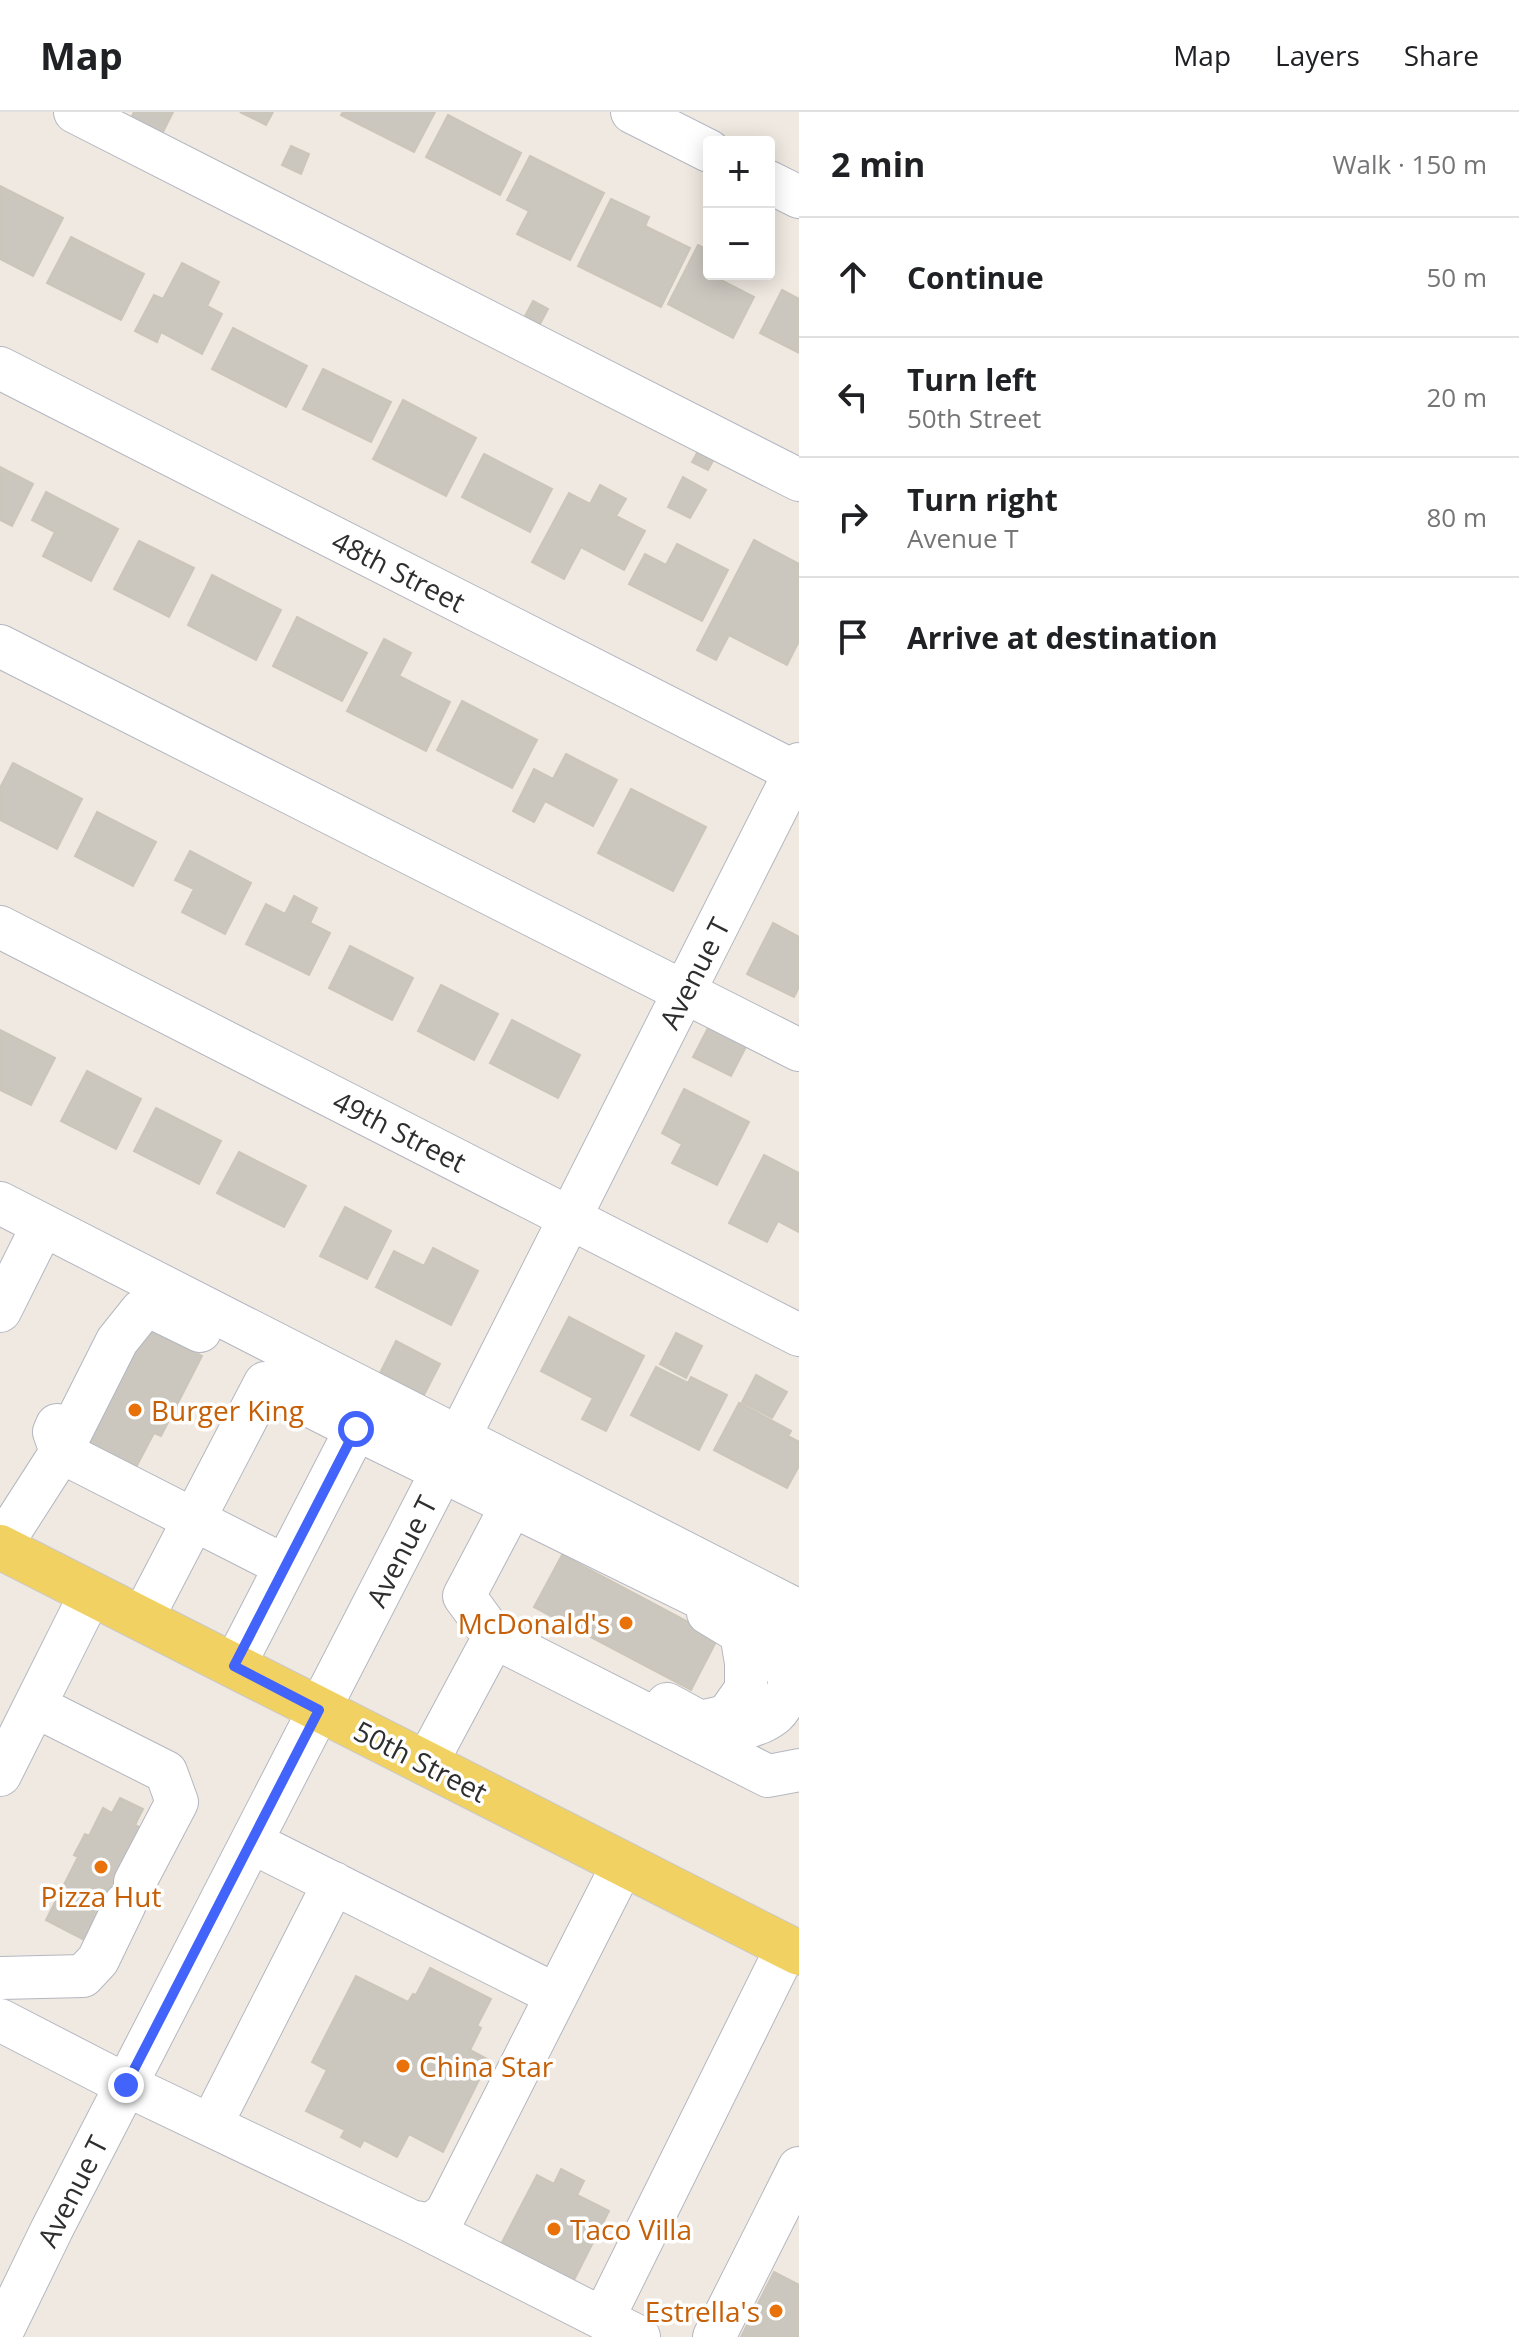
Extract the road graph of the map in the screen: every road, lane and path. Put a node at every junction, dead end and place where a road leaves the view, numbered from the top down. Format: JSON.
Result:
{"nodes":[{"id":1,"x":75,"y":112,"type":"edge"},
{"id":2,"x":632,"y":112,"type":"edge"},
{"id":3,"x":703,"y":148,"type":"edge"},
{"id":4,"x":775,"y":185,"type":"edge"},
{"id":5,"x":799,"y":197,"type":"edge"},
{"id":6,"x":0,"y":368,"type":"edge"},
{"id":7,"x":799,"y":480,"type":"edge"},
{"id":8,"x":0,"y":646,"type":"edge"},
{"id":9,"x":798,"y":770,"type":"edge"},
{"id":10,"x":0,"y":927,"type":"edge"},
{"id":11,"x":685,"y":991,"type":"junction"},
{"id":12,"x":799,"y":1050,"type":"edge"},
{"id":13,"x":0,"y":1203,"type":"edge"},
{"id":14,"x":570,"y":1218,"type":"junction"},
{"id":15,"x":43,"y":1225,"type":"junction"},
{"id":16,"x":136,"y":1271,"type":"junction"},
{"id":17,"x":0,"y":1311,"type":"edge"},
{"id":18,"x":799,"y":1335,"type":"edge"},
{"id":19,"x":284,"y":1347,"type":"junction"},
{"id":20,"x":265,"y":1383,"type":"junction"},
{"id":21,"x":365,"y":1411,"type":"junction"},
{"id":22,"x":61,"y":1452,"type":"junction"},
{"id":23,"x":451,"y":1454,"type":"junction"},
{"id":24,"x":512,"y":1505,"type":"junction"},
{"id":25,"x":193,"y":1520,"type":"junction"},
{"id":26,"x":569,"y":1533,"type":"junction"},
{"id":27,"x":0,"y":1547,"type":"edge"},
{"id":28,"x":285,"y":1566,"type":"junction"},
{"id":29,"x":91,"y":1593,"type":"junction"},
{"id":30,"x":799,"y":1611,"type":"edge"},
{"id":31,"x":142,"y":1619,"type":"junction"},
{"id":32,"x":494,"y":1637,"type":"junction"},
{"id":33,"x":799,"y":1646,"type":"edge"},
{"id":34,"x":234,"y":1666,"type":"junction"},
{"id":35,"x":594,"y":1689,"type":"junction"},
{"id":36,"x":35,"y":1706,"type":"junction"},
{"id":37,"x":319,"y":1710,"type":"junction"},
{"id":38,"x":426,"y":1764,"type":"junction"},
{"id":39,"x":799,"y":1770,"type":"edge"},
{"id":40,"x":0,"y":1775,"type":"edge"},
{"id":41,"x":251,"y":1842,"type":"junction"},
{"id":42,"x":623,"y":1864,"type":"junction"},
{"id":43,"x":334,"y":1883,"type":"junction"},
{"id":44,"x":793,"y":1950,"type":"edge"},
{"id":45,"x":0,"y":1978,"type":"edge"},
{"id":46,"x":556,"y":1995,"type":"junction"},
{"id":47,"x":0,"y":2020,"type":"edge"},
{"id":48,"x":126,"y":2085,"type":"junction"},
{"id":49,"x":211,"y":2125,"type":"junction"},
{"id":50,"x":799,"y":2168,"type":"edge"},
{"id":51,"x":411,"y":2221,"type":"junction"},
{"id":52,"x":621,"y":2328,"type":"edge"},
{"id":53,"x":0,"y":2336,"type":"edge"},
{"id":54,"x":714,"y":2337,"type":"edge"}],
"edges":[{"from":1,"to":7,"type":"street"},
{"from":2,"to":3,"type":"street"},
{"from":4,"to":5,"type":"street"},
{"from":6,"to":9,"type":"street","name":"48th Street"},
{"from":8,"to":11,"type":"street"},
{"from":9,"to":11,"type":"street","name":"Avenue T"},
{"from":10,"to":14,"type":"street","name":"49th Street"},
{"from":11,"to":12,"type":"street"},
{"from":11,"to":14,"type":"street","name":"Avenue T"},
{"from":13,"to":15,"type":"street"},
{"from":14,"to":18,"type":"street","name":"49th Street"},
{"from":14,"to":23,"type":"street","name":"Avenue T"},
{"from":15,"to":16,"type":"street"},
{"from":15,"to":17,"type":"street"},
{"from":16,"to":19,"type":"street"},
{"from":16,"to":22,"type":"street"},
{"from":19,"to":20,"type":"street"},
{"from":19,"to":21,"type":"street"},
{"from":20,"to":21,"type":"street"},
{"from":20,"to":22,"type":"street"},
{"from":20,"to":25,"type":"street"},
{"from":21,"to":23,"type":"street"},
{"from":21,"to":28,"type":"street"},
{"from":22,"to":25,"type":"street"},
{"from":22,"to":27,"type":"street"},
{"from":23,"to":24,"type":"street"},
{"from":23,"to":30,"type":"street"},
{"from":23,"to":37,"type":"street","name":"Avenue T"},
{"from":24,"to":26,"type":"street"},
{"from":24,"to":32,"type":"street"},
{"from":25,"to":28,"type":"street"},
{"from":25,"to":31,"type":"street"},
{"from":26,"to":33,"type":"street"},
{"from":26,"to":35,"type":"street"},
{"from":27,"to":29,"type":"main road","name":"50th Street"},
{"from":28,"to":34,"type":"street"},
{"from":29,"to":31,"type":"main road","name":"50th Street"},
{"from":29,"to":36,"type":"street"},
{"from":31,"to":34,"type":"main road","name":"50th Street"},
{"from":32,"to":35,"type":"street"},
{"from":32,"to":38,"type":"street"},
{"from":34,"to":37,"type":"main road","name":"50th Street"},
{"from":35,"to":39,"type":"street"},
{"from":36,"to":40,"type":"street"},
{"from":36,"to":45,"type":"street"},
{"from":37,"to":38,"type":"main road","name":"50th Street"},
{"from":37,"to":41,"type":"street","name":"Avenue T"},
{"from":38,"to":42,"type":"main road","name":"50th Street"},
{"from":41,"to":43,"type":"street"},
{"from":41,"to":48,"type":"street","name":"Avenue T"},
{"from":42,"to":44,"type":"main road","name":"50th Street"},
{"from":42,"to":46,"type":"street"},
{"from":43,"to":46,"type":"street"},
{"from":43,"to":49,"type":"street"},
{"from":44,"to":52,"type":"street"},
{"from":46,"to":51,"type":"street"},
{"from":47,"to":48,"type":"street"},
{"from":48,"to":49,"type":"street"},
{"from":48,"to":53,"type":"street","name":"Avenue T"},
{"from":49,"to":51,"type":"street"},
{"from":50,"to":54,"type":"street"},
{"from":51,"to":52,"type":"street"}]}
